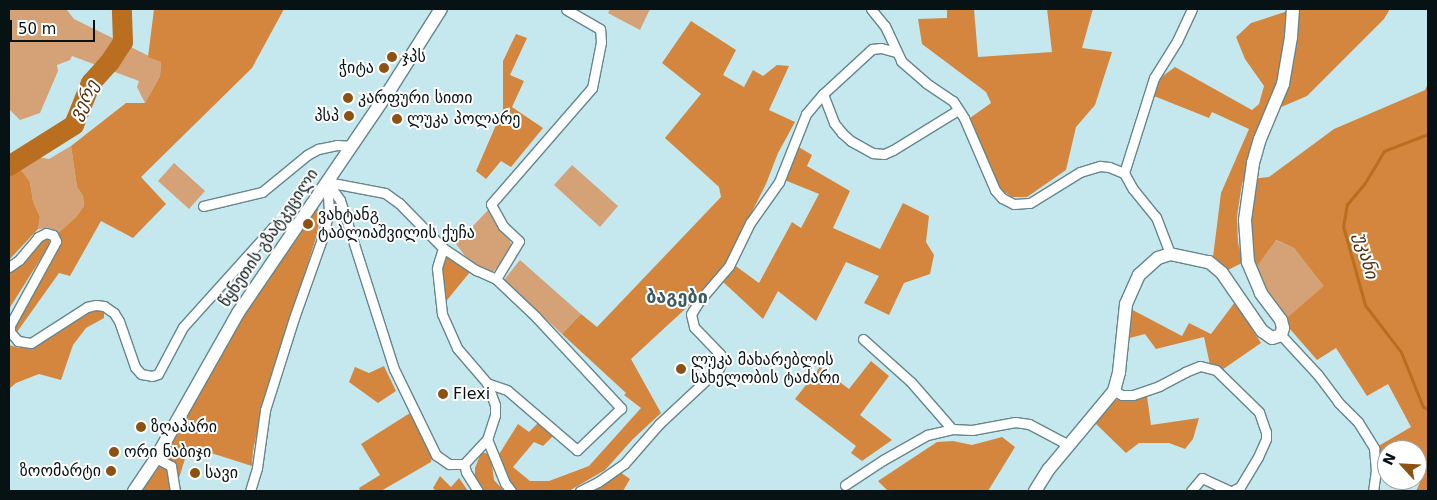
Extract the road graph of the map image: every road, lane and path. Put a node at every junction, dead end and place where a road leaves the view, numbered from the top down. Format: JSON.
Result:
{"nodes":[{"id":1,"x":441,"y":9,"type":"edge"},
{"id":2,"x":566,"y":9,"type":"edge"},
{"id":3,"x":871,"y":9,"type":"edge"},
{"id":4,"x":1192,"y":9,"type":"edge"},
{"id":5,"x":1293,"y":9,"type":"edge"},
{"id":6,"x":896,"y":52,"type":"junction"},
{"id":7,"x":823,"y":94,"type":"junction"},
{"id":8,"x":958,"y":110,"type":"junction"},
{"id":9,"x":351,"y":146,"type":"junction"},
{"id":10,"x":1124,"y":173,"type":"junction"},
{"id":11,"x":327,"y":182,"type":"junction"},
{"id":12,"x":203,"y":206,"type":"dead end"},
{"id":13,"x":294,"y":227,"type":"junction"},
{"id":14,"x":443,"y":248,"type":"junction"},
{"id":15,"x":1170,"y":254,"type":"junction"},
{"id":16,"x":9,"y":267,"type":"edge"},
{"id":17,"x":496,"y":279,"type":"junction"},
{"id":18,"x":1280,"y":335,"type":"junction"},
{"id":19,"x":863,"y":339,"type":"dead end"},
{"id":20,"x":487,"y":384,"type":"junction"},
{"id":21,"x":1114,"y":391,"type":"junction"},
{"id":22,"x":952,"y":428,"type":"junction"},
{"id":23,"x":487,"y":439,"type":"junction"},
{"id":24,"x":1068,"y":446,"type":"junction"},
{"id":25,"x":156,"y":458,"type":"junction"},
{"id":26,"x":464,"y":464,"type":"junction"},
{"id":27,"x":845,"y":485,"type":"dead end"},
{"id":28,"x":134,"y":491,"type":"edge"},
{"id":29,"x":176,"y":491,"type":"edge"},
{"id":30,"x":250,"y":491,"type":"edge"},
{"id":31,"x":478,"y":491,"type":"edge"},
{"id":32,"x":511,"y":491,"type":"edge"},
{"id":33,"x":580,"y":491,"type":"edge"},
{"id":34,"x":1035,"y":491,"type":"edge"},
{"id":35,"x":1191,"y":491,"type":"edge"},
{"id":36,"x":1231,"y":491,"type":"edge"},
{"id":37,"x":1374,"y":491,"type":"edge"}],
"edges":[{"from":1,"to":9,"type":"street","name":"წყნეთის გზატკეცილი"},
{"from":2,"to":17,"type":"street"},
{"from":3,"to":6,"type":"street"},
{"from":4,"to":10,"type":"street"},
{"from":5,"to":18,"type":"street"},
{"from":6,"to":7,"type":"street"},
{"from":6,"to":8,"type":"street"},
{"from":7,"to":8,"type":"street"},
{"from":7,"to":33,"type":"street"},
{"from":8,"to":10,"type":"street"},
{"from":9,"to":11,"type":"street","name":"წყნეთის გზატკეცილი"},
{"from":9,"to":12,"type":"street"},
{"from":10,"to":15,"type":"street"},
{"from":11,"to":13,"type":"street","name":"წყნეთის გზატკეცილი"},
{"from":11,"to":14,"type":"street"},
{"from":11,"to":26,"type":"street"},
{"from":11,"to":30,"type":"street"},
{"from":13,"to":16,"type":"street"},
{"from":13,"to":25,"type":"street","name":"წყნეთის გზატკეცილი"},
{"from":14,"to":17,"type":"street"},
{"from":14,"to":20,"type":"street"},
{"from":15,"to":18,"type":"street"},
{"from":15,"to":21,"type":"street"},
{"from":17,"to":20,"type":"street"},
{"from":18,"to":37,"type":"street"},
{"from":19,"to":22,"type":"street"},
{"from":20,"to":23,"type":"street"},
{"from":21,"to":24,"type":"street"},
{"from":21,"to":36,"type":"street"},
{"from":22,"to":24,"type":"street"},
{"from":22,"to":27,"type":"street"},
{"from":23,"to":26,"type":"street"},
{"from":23,"to":32,"type":"street"},
{"from":24,"to":34,"type":"street"},
{"from":25,"to":28,"type":"street","name":"წყნეთის გზატკეცილი"},
{"from":25,"to":29,"type":"street"},
{"from":26,"to":31,"type":"street"},
{"from":35,"to":36,"type":"street"}]}
